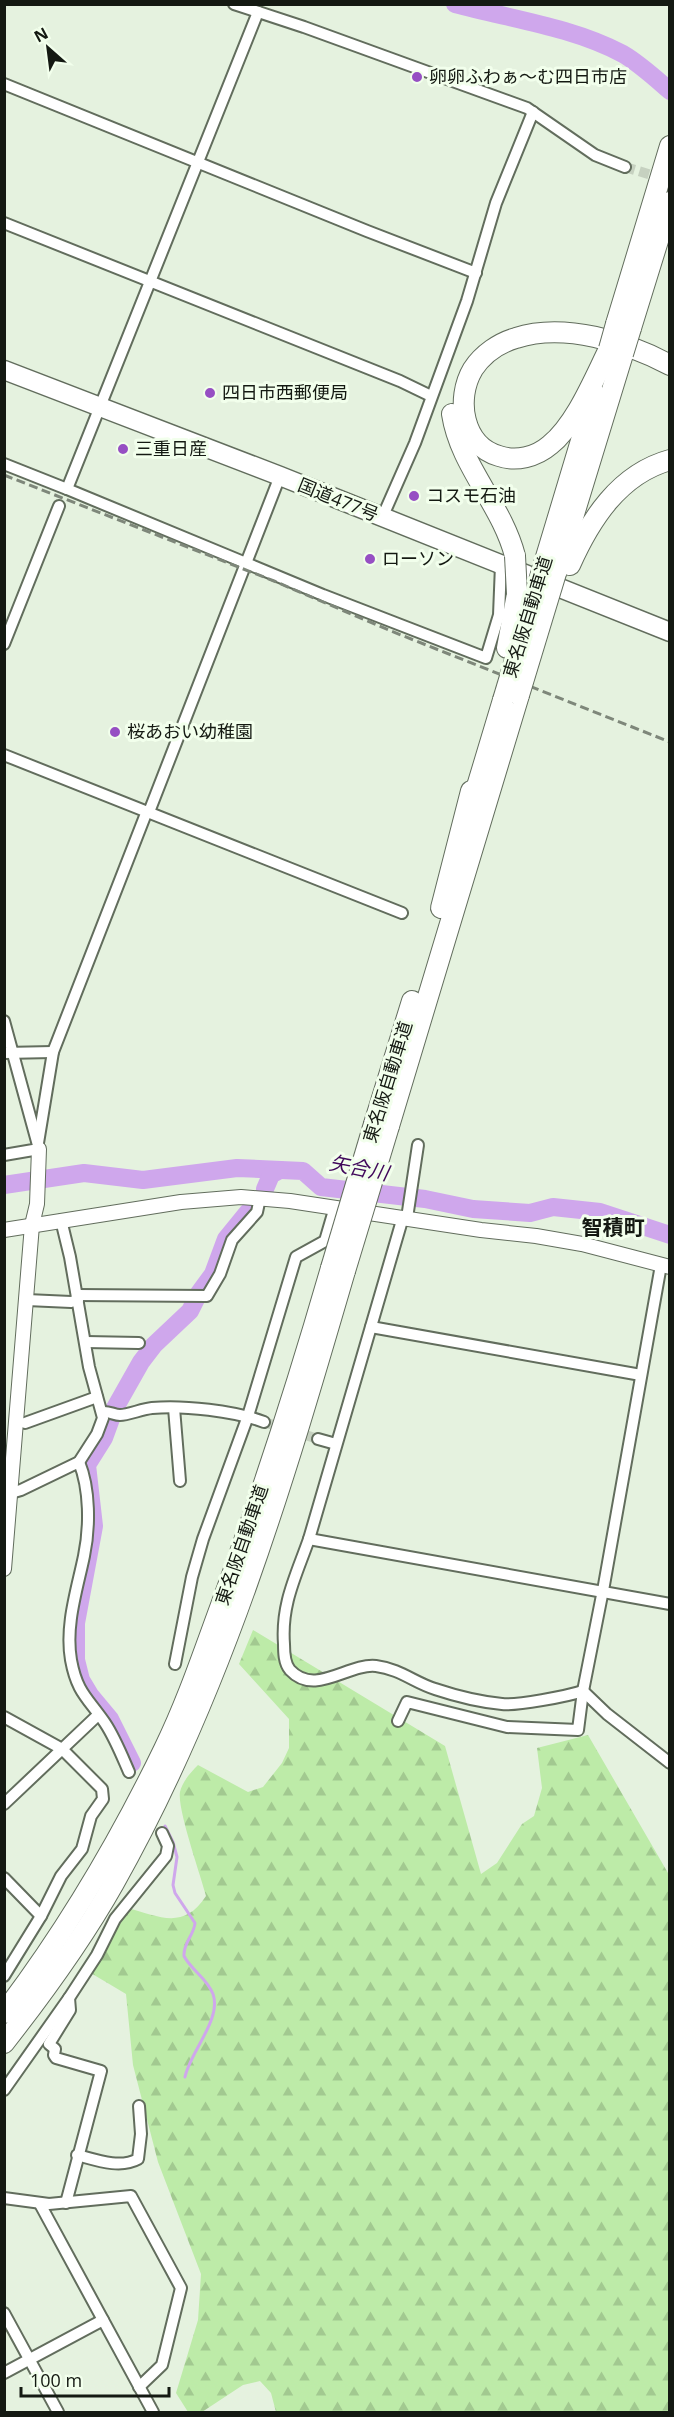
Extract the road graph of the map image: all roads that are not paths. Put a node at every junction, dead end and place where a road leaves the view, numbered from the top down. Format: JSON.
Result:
{"nodes":[{"id":1,"x":234,"y":4,"type":"edge"},
{"id":2,"x":258,"y":12,"type":"junction"},
{"id":3,"x":4,"y":84,"type":"edge"},
{"id":4,"x":533,"y":112,"type":"junction"},
{"id":5,"x":669,"y":146,"type":"edge"},
{"id":6,"x":197,"y":160,"type":"junction"},
{"id":7,"x":625,"y":167,"type":"tunnel mouth"},
{"id":8,"x":669,"y":202,"type":"edge"},
{"id":9,"x":4,"y":223,"type":"edge"},
{"id":10,"x":476,"y":273,"type":"junction"},
{"id":11,"x":151,"y":281,"type":"junction"},
{"id":12,"x":623,"y":326,"type":"junction"},
{"id":13,"x":616,"y":351,"type":"junction"},
{"id":14,"x":669,"y":352,"type":"edge"},
{"id":15,"x":669,"y":365,"type":"edge"},
{"id":16,"x":4,"y":370,"type":"edge"},
{"id":17,"x":431,"y":396,"type":"junction"},
{"id":18,"x":100,"y":408,"type":"junction"},
{"id":19,"x":669,"y":460,"type":"edge"},
{"id":20,"x":4,"y":464,"type":"edge"},
{"id":21,"x":280,"y":476,"type":"junction"},
{"id":22,"x":67,"y":489,"type":"junction"},
{"id":23,"x":59,"y":506,"type":"dead end"},
{"id":24,"x":382,"y":518,"type":"junction"},
{"id":25,"x":508,"y":560,"type":"junction"},
{"id":26,"x":248,"y":563,"type":"junction"},
{"id":27,"x":555,"y":572,"type":"junction"},
{"id":28,"x":526,"y":596,"type":"junction"},
{"id":29,"x":669,"y":632,"type":"edge"},
{"id":30,"x":4,"y":644,"type":"edge"},
{"id":31,"x":516,"y":661,"type":"junction"},
{"id":32,"x":506,"y":697,"type":"junction"},
{"id":33,"x":4,"y":755,"type":"edge"},
{"id":34,"x":148,"y":811,"type":"junction"},
{"id":35,"x":402,"y":913,"type":"dead end"},
{"id":36,"x":4,"y":1021,"type":"edge"},
{"id":37,"x":53,"y":1052,"type":"junction"},
{"id":38,"x":8,"y":1053,"type":"edge"},
{"id":39,"x":382,"y":1125,"type":"junction"},
{"id":40,"x":418,"y":1145,"type":"dead end"},
{"id":41,"x":38,"y":1146,"type":"junction"},
{"id":42,"x":4,"y":1155,"type":"edge"},
{"id":43,"x":260,"y":1198,"type":"junction"},
{"id":44,"x":335,"y":1207,"type":"junction"},
{"id":45,"x":406,"y":1215,"type":"junction"},
{"id":46,"x":61,"y":1220,"type":"junction"},
{"id":47,"x":32,"y":1225,"type":"junction"},
{"id":48,"x":4,"y":1230,"type":"edge"},
{"id":49,"x":665,"y":1266,"type":"edge"},
{"id":50,"x":338,"y":1269,"type":"junction"},
{"id":51,"x":77,"y":1297,"type":"junction"},
{"id":52,"x":27,"y":1300,"type":"junction"},
{"id":53,"x":371,"y":1327,"type":"junction"},
{"id":54,"x":86,"y":1342,"type":"junction"},
{"id":55,"x":139,"y":1343,"type":"dead end"},
{"id":56,"x":641,"y":1375,"type":"junction"},
{"id":57,"x":97,"y":1397,"type":"junction"},
{"id":58,"x":174,"y":1408,"type":"junction"},
{"id":59,"x":110,"y":1412,"type":"junction"},
{"id":60,"x":248,"y":1416,"type":"junction"},
{"id":61,"x":264,"y":1422,"type":"tunnel mouth"},
{"id":62,"x":26,"y":1423,"type":"dead end"},
{"id":63,"x":318,"y":1439,"type":"tunnel mouth"},
{"id":64,"x":336,"y":1444,"type":"junction"},
{"id":65,"x":79,"y":1462,"type":"junction"},
{"id":66,"x":180,"y":1481,"type":"dead end"},
{"id":67,"x":8,"y":1494,"type":"edge"},
{"id":68,"x":309,"y":1539,"type":"junction"},
{"id":69,"x":4,"y":1569,"type":"edge"},
{"id":70,"x":602,"y":1591,"type":"junction"},
{"id":71,"x":669,"y":1604,"type":"edge"},
{"id":72,"x":175,"y":1664,"type":"dead end"},
{"id":73,"x":583,"y":1691,"type":"junction"},
{"id":74,"x":458,"y":1694,"type":"junction"},
{"id":75,"x":455,"y":1714,"type":"junction"},
{"id":76,"x":98,"y":1715,"type":"junction"},
{"id":77,"x":4,"y":1717,"type":"edge"},
{"id":78,"x":398,"y":1721,"type":"dead end"},
{"id":79,"x":62,"y":1749,"type":"junction"},
{"id":80,"x":669,"y":1763,"type":"edge"},
{"id":81,"x":129,"y":1772,"type":"dead end"},
{"id":82,"x":4,"y":1804,"type":"edge"},
{"id":83,"x":162,"y":1833,"type":"dead end"},
{"id":84,"x":4,"y":1878,"type":"edge"},
{"id":85,"x":41,"y":1916,"type":"junction"},
{"id":86,"x":4,"y":1976,"type":"edge"},
{"id":87,"x":69,"y":1998,"type":"junction"},
{"id":88,"x":4,"y":2013,"type":"edge"},
{"id":89,"x":4,"y":2043,"type":"edge"},
{"id":90,"x":4,"y":2090,"type":"edge"},
{"id":91,"x":139,"y":2106,"type":"dead end"},
{"id":92,"x":77,"y":2156,"type":"junction"},
{"id":93,"x":4,"y":2198,"type":"edge"},
{"id":94,"x":66,"y":2203,"type":"junction"},
{"id":95,"x":40,"y":2204,"type":"junction"},
{"id":96,"x":4,"y":2313,"type":"edge"},
{"id":97,"x":103,"y":2320,"type":"junction"},
{"id":98,"x":30,"y":2359,"type":"junction"},
{"id":99,"x":4,"y":2373,"type":"edge"},
{"id":100,"x":139,"y":2387,"type":"junction"},
{"id":101,"x":58,"y":2412,"type":"edge"},
{"id":102,"x":153,"y":2412,"type":"edge"}],
"edges":[{"from":1,"to":2,"type":"street"},
{"from":2,"to":4,"type":"street"},
{"from":2,"to":6,"type":"street"},
{"from":3,"to":6,"type":"street"},
{"from":4,"to":7,"type":"street"},
{"from":4,"to":10,"type":"street"},
{"from":5,"to":12,"type":"highway","name":"東名阪自動車道"},
{"from":6,"to":10,"type":"street"},
{"from":6,"to":11,"type":"street"},
{"from":8,"to":12,"type":"highway","name":"東名阪自動車道"},
{"from":9,"to":11,"type":"street"},
{"from":10,"to":17,"type":"street"},
{"from":11,"to":17,"type":"street"},
{"from":11,"to":18,"type":"street"},
{"from":12,"to":13,"type":"highway","name":"東名阪自動車道","bridge":true},
{"from":13,"to":15,"type":"highway"},
{"from":13,"to":27,"type":"highway","name":"東名阪自動車道"},
{"from":14,"to":25,"type":"highway"},
{"from":16,"to":18,"type":"highway","name":"国道477号"},
{"from":17,"to":24,"type":"street"},
{"from":18,"to":21,"type":"highway","name":"国道477号"},
{"from":18,"to":22,"type":"street"},
{"from":19,"to":27,"type":"highway"},
{"from":20,"to":22,"type":"street"},
{"from":21,"to":24,"type":"highway","name":"国道477号"},
{"from":21,"to":26,"type":"street"},
{"from":22,"to":26,"type":"street"},
{"from":23,"to":30,"type":"street"},
{"from":24,"to":25,"type":"highway","name":"国道477号"},
{"from":25,"to":26,"type":"street"},
{"from":25,"to":28,"type":"highway","bridge":true},
{"from":25,"to":29,"type":"highway","name":"国道477号"},
{"from":26,"to":34,"type":"street"},
{"from":27,"to":28,"type":"highway","name":"東名阪自動車道","bridge":true},
{"from":27,"to":31,"type":"highway","name":"東名阪自動車道","bridge":true},
{"from":28,"to":31,"type":"highway","name":"東名阪自動車道"},
{"from":31,"to":32,"type":"highway","name":"東名阪自動車道","bridge":true},
{"from":32,"to":39,"type":"highway","name":"東名阪自動車道"},
{"from":32,"to":39,"type":"highway","name":"東名阪自動車道"},
{"from":33,"to":34,"type":"street"},
{"from":34,"to":35,"type":"street"},
{"from":34,"to":37,"type":"street"},
{"from":36,"to":38,"type":"street"},
{"from":37,"to":38,"type":"street"},
{"from":37,"to":41,"type":"street"},
{"from":38,"to":41,"type":"street"},
{"from":39,"to":50,"type":"highway","name":"東名阪自動車道","bridge":true},
{"from":40,"to":45,"type":"street"},
{"from":41,"to":42,"type":"street"},
{"from":41,"to":47,"type":"street"},
{"from":43,"to":44,"type":"street"},
{"from":43,"to":46,"type":"street"},
{"from":43,"to":51,"type":"street"},
{"from":44,"to":45,"type":"street"},
{"from":44,"to":60,"type":"street"},
{"from":45,"to":49,"type":"street"},
{"from":45,"to":53,"type":"street"},
{"from":46,"to":47,"type":"street"},
{"from":46,"to":51,"type":"street"},
{"from":47,"to":48,"type":"street"},
{"from":47,"to":52,"type":"street"},
{"from":49,"to":56,"type":"street"},
{"from":50,"to":88,"type":"highway","name":"東名阪自動車道"},
{"from":50,"to":89,"type":"highway","name":"東名阪自動車道"},
{"from":51,"to":52,"type":"street"},
{"from":51,"to":54,"type":"street"},
{"from":52,"to":67,"type":"street"},
{"from":53,"to":56,"type":"street"},
{"from":53,"to":64,"type":"street"},
{"from":54,"to":55,"type":"street"},
{"from":54,"to":57,"type":"street"},
{"from":56,"to":70,"type":"street"},
{"from":57,"to":59,"type":"street"},
{"from":57,"to":62,"type":"street"},
{"from":58,"to":59,"type":"street"},
{"from":58,"to":60,"type":"street"},
{"from":58,"to":66,"type":"street"},
{"from":59,"to":65,"type":"street"},
{"from":60,"to":61,"type":"street"},
{"from":60,"to":72,"type":"street"},
{"from":63,"to":64,"type":"street"},
{"from":64,"to":68,"type":"street"},
{"from":65,"to":67,"type":"street"},
{"from":65,"to":76,"type":"street"},
{"from":67,"to":69,"type":"street"},
{"from":68,"to":70,"type":"street"},
{"from":68,"to":74,"type":"street"},
{"from":70,"to":71,"type":"street"},
{"from":70,"to":73,"type":"street"},
{"from":73,"to":74,"type":"street"},
{"from":73,"to":75,"type":"street"},
{"from":73,"to":80,"type":"street"},
{"from":74,"to":75,"type":"street"},
{"from":75,"to":78,"type":"street"},
{"from":76,"to":79,"type":"street"},
{"from":76,"to":81,"type":"street"},
{"from":77,"to":79,"type":"street"},
{"from":79,"to":82,"type":"street"},
{"from":79,"to":85,"type":"street"},
{"from":83,"to":87,"type":"street"},
{"from":84,"to":85,"type":"street"},
{"from":85,"to":86,"type":"street"},
{"from":87,"to":90,"type":"street"},
{"from":87,"to":92,"type":"street"},
{"from":91,"to":92,"type":"street"},
{"from":92,"to":94,"type":"street"},
{"from":93,"to":95,"type":"street"},
{"from":94,"to":95,"type":"street"},
{"from":94,"to":100,"type":"street"},
{"from":95,"to":97,"type":"street"},
{"from":96,"to":98,"type":"street"},
{"from":97,"to":98,"type":"street"},
{"from":97,"to":100,"type":"street"},
{"from":98,"to":99,"type":"street"},
{"from":98,"to":101,"type":"street"},
{"from":100,"to":102,"type":"street"}]}
